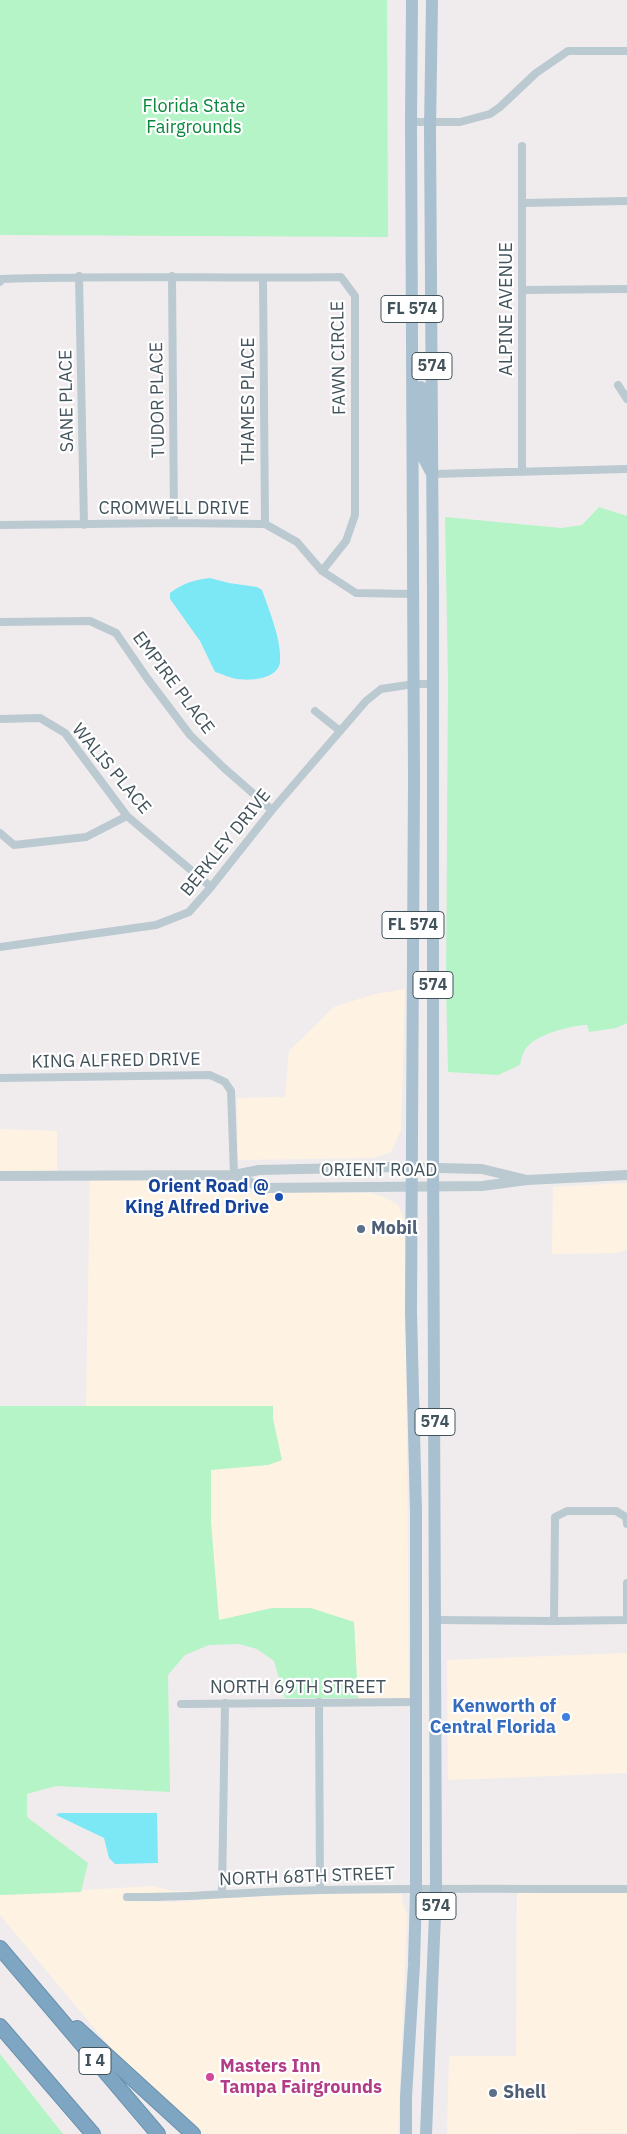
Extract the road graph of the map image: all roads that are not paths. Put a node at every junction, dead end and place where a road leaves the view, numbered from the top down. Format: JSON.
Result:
{"nodes":[{"id":1,"x":412,"y":0,"type":"edge"},
{"id":2,"x":432,"y":0,"type":"edge"},
{"id":3,"x":627,"y":51,"type":"edge"},
{"id":4,"x":411,"y":122,"type":"junction"},
{"id":5,"x":430,"y":127,"type":"junction"},
{"id":6,"x":522,"y":146,"type":"dead end"},
{"id":7,"x":627,"y":201,"type":"edge"},
{"id":8,"x":522,"y":203,"type":"junction"},
{"id":9,"x":79,"y":276,"type":"junction"},
{"id":10,"x":172,"y":276,"type":"junction"},
{"id":11,"x":263,"y":278,"type":"junction"},
{"id":12,"x":0,"y":282,"type":"edge"},
{"id":13,"x":627,"y":289,"type":"edge"},
{"id":14,"x":523,"y":290,"type":"junction"},
{"id":15,"x":412,"y":362,"type":"junction"},
{"id":16,"x":618,"y":385,"type":"dead end"},
{"id":17,"x":627,"y":399,"type":"edge"},
{"id":18,"x":627,"y":469,"type":"edge"},
{"id":19,"x":522,"y":472,"type":"junction"},
{"id":20,"x":432,"y":474,"type":"junction"},
{"id":21,"x":414,"y":496,"type":"junction"},
{"id":22,"x":174,"y":523,"type":"junction"},
{"id":23,"x":265,"y":524,"type":"junction"},
{"id":24,"x":0,"y":525,"type":"edge"},
{"id":25,"x":84,"y":525,"type":"junction"},
{"id":26,"x":322,"y":571,"type":"junction"},
{"id":27,"x":414,"y":594,"type":"junction"},
{"id":28,"x":0,"y":622,"type":"edge"},
{"id":29,"x":414,"y":684,"type":"junction"},
{"id":30,"x":433,"y":684,"type":"junction"},
{"id":31,"x":315,"y":710,"type":"dead end"},
{"id":32,"x":0,"y":719,"type":"edge"},
{"id":33,"x":340,"y":730,"type":"junction"},
{"id":34,"x":272,"y":810,"type":"junction"},
{"id":35,"x":127,"y":816,"type":"junction"},
{"id":36,"x":0,"y":833,"type":"edge"},
{"id":37,"x":211,"y":887,"type":"junction"},
{"id":38,"x":0,"y":947,"type":"edge"},
{"id":39,"x":0,"y":1078,"type":"edge"},
{"id":40,"x":412,"y":1167,"type":"junction"},
{"id":41,"x":433,"y":1168,"type":"junction"},
{"id":42,"x":627,"y":1175,"type":"edge"},
{"id":43,"x":0,"y":1176,"type":"edge"},
{"id":44,"x":234,"y":1176,"type":"junction"},
{"id":45,"x":527,"y":1180,"type":"junction"},
{"id":46,"x":412,"y":1187,"type":"junction"},
{"id":47,"x":433,"y":1187,"type":"junction"},
{"id":48,"x":627,"y":1524,"type":"edge"},
{"id":49,"x":627,"y":1583,"type":"edge"},
{"id":50,"x":436,"y":1620,"type":"junction"},
{"id":51,"x":554,"y":1621,"type":"junction"},
{"id":52,"x":416,"y":1654,"type":"junction"},
{"id":53,"x":436,"y":1677,"type":"junction"},
{"id":54,"x":416,"y":1699,"type":"junction"},
{"id":55,"x":320,"y":1702,"type":"junction"},
{"id":56,"x":225,"y":1703,"type":"junction"},
{"id":57,"x":181,"y":1704,"type":"dead end"},
{"id":58,"x":627,"y":1889,"type":"edge"},
{"id":59,"x":320,"y":1890,"type":"junction"},
{"id":60,"x":416,"y":1890,"type":"junction"},
{"id":61,"x":436,"y":1890,"type":"junction"},
{"id":62,"x":222,"y":1894,"type":"junction"},
{"id":63,"x":127,"y":1897,"type":"dead end"},
{"id":64,"x":0,"y":1948,"type":"edge"},
{"id":65,"x":33,"y":1988,"type":"junction"},
{"id":66,"x":0,"y":2026,"type":"edge"},
{"id":67,"x":92,"y":2133,"type":"edge"},
{"id":68,"x":158,"y":2134,"type":"edge"},
{"id":69,"x":193,"y":2134,"type":"edge"},
{"id":70,"x":406,"y":2134,"type":"edge"},
{"id":71,"x":426,"y":2134,"type":"edge"}],
"edges":[{"from":1,"to":4,"type":"main road","number":"FL 574"},
{"from":2,"to":5,"type":"main road"},
{"from":3,"to":5,"type":"street"},
{"from":4,"to":5,"type":"street"},
{"from":4,"to":15,"type":"main road","number":"FL 574"},
{"from":5,"to":20,"type":"main road","number":"574"},
{"from":6,"to":8,"type":"street","name":"ALPINE AVENUE"},
{"from":7,"to":8,"type":"street"},
{"from":8,"to":14,"type":"street","name":"ALPINE AVENUE"},
{"from":9,"to":10,"type":"street","name":"FAWN CIRCLE"},
{"from":9,"to":12,"type":"street","name":"FAWN CIRCLE"},
{"from":9,"to":25,"type":"street","name":"SANE PLACE"},
{"from":10,"to":11,"type":"street","name":"FAWN CIRCLE"},
{"from":10,"to":22,"type":"street","name":"TUDOR PLACE"},
{"from":11,"to":23,"type":"street","name":"THAMES PLACE"},
{"from":11,"to":26,"type":"street","name":"FAWN CIRCLE"},
{"from":13,"to":14,"type":"street"},
{"from":14,"to":19,"type":"street","name":"ALPINE AVENUE"},
{"from":15,"to":20,"type":"main road"},
{"from":15,"to":21,"type":"main road","number":"FL 574"},
{"from":16,"to":17,"type":"street"},
{"from":18,"to":19,"type":"street"},
{"from":19,"to":20,"type":"street"},
{"from":20,"to":21,"type":"main road"},
{"from":20,"to":30,"type":"main road","number":"574"},
{"from":21,"to":27,"type":"main road","number":"FL 574"},
{"from":22,"to":23,"type":"street","name":"CROMWELL DRIVE"},
{"from":22,"to":25,"type":"street","name":"CROMWELL DRIVE"},
{"from":23,"to":26,"type":"street","name":"CROMWELL DRIVE"},
{"from":24,"to":25,"type":"street","name":"CROMWELL DRIVE"},
{"from":26,"to":27,"type":"street","name":"CROMWELL DRIVE"},
{"from":27,"to":29,"type":"main road","number":"FL 574"},
{"from":28,"to":34,"type":"street","name":"EMPIRE PLACE"},
{"from":29,"to":30,"type":"street","name":"BERKLEY DRIVE"},
{"from":29,"to":33,"type":"street","name":"BERKLEY DRIVE"},
{"from":29,"to":40,"type":"main road","number":"FL 574"},
{"from":30,"to":41,"type":"main road","number":"574"},
{"from":31,"to":33,"type":"street"},
{"from":32,"to":35,"type":"street","name":"WALIS PLACE"},
{"from":33,"to":34,"type":"street","name":"BERKLEY DRIVE"},
{"from":34,"to":37,"type":"street","name":"BERKLEY DRIVE"},
{"from":35,"to":36,"type":"street"},
{"from":35,"to":37,"type":"street","name":"WALIS PLACE"},
{"from":37,"to":38,"type":"street","name":"BERKLEY DRIVE"},
{"from":39,"to":44,"type":"street","name":"KING ALFRED DRIVE"},
{"from":40,"to":41,"type":"street","name":"ORIENT ROAD"},
{"from":40,"to":44,"type":"street","name":"ORIENT ROAD"},
{"from":40,"to":46,"type":"main road","number":"FL 574"},
{"from":41,"to":45,"type":"street","name":"ORIENT ROAD"},
{"from":41,"to":47,"type":"main road","number":"574"},
{"from":42,"to":45,"type":"street","name":"ORIENT ROAD"},
{"from":43,"to":44,"type":"street","name":"ORIENT ROAD"},
{"from":44,"to":46,"type":"street","name":"ORIENT ROAD"},
{"from":45,"to":47,"type":"street","name":"ORIENT ROAD"},
{"from":46,"to":47,"type":"street","name":"ORIENT ROAD"},
{"from":46,"to":52,"type":"main road","number":"FL 574"},
{"from":47,"to":50,"type":"main road","number":"574"},
{"from":48,"to":51,"type":"street"},
{"from":49,"to":51,"type":"street"},
{"from":50,"to":51,"type":"street"},
{"from":50,"to":53,"type":"main road","number":"574"},
{"from":52,"to":53,"type":"main road"},
{"from":52,"to":54,"type":"main road","number":"FL 574"},
{"from":53,"to":54,"type":"main road"},
{"from":53,"to":61,"type":"main road","number":"574"},
{"from":54,"to":55,"type":"street","name":"NORTH 69TH STREET"},
{"from":54,"to":60,"type":"main road","number":"FL 574"},
{"from":55,"to":56,"type":"street","name":"NORTH 69TH STREET"},
{"from":55,"to":59,"type":"street"},
{"from":56,"to":57,"type":"street","name":"NORTH 69TH STREET"},
{"from":56,"to":62,"type":"street"},
{"from":58,"to":61,"type":"street","name":"NORTH 68TH STREET"},
{"from":59,"to":60,"type":"street","name":"NORTH 68TH STREET"},
{"from":59,"to":62,"type":"street","name":"NORTH 68TH STREET"},
{"from":60,"to":61,"type":"street","name":"NORTH 68TH STREET"},
{"from":60,"to":70,"type":"main road","number":"FL 574"},
{"from":61,"to":71,"type":"main road","number":"574"},
{"from":62,"to":63,"type":"street","name":"NORTH 68TH STREET"},
{"from":64,"to":65,"type":"highway","number":"I 4"},
{"from":65,"to":68,"type":"highway","number":"I 4"},
{"from":65,"to":69,"type":"highway"},
{"from":66,"to":67,"type":"highway"}]}
